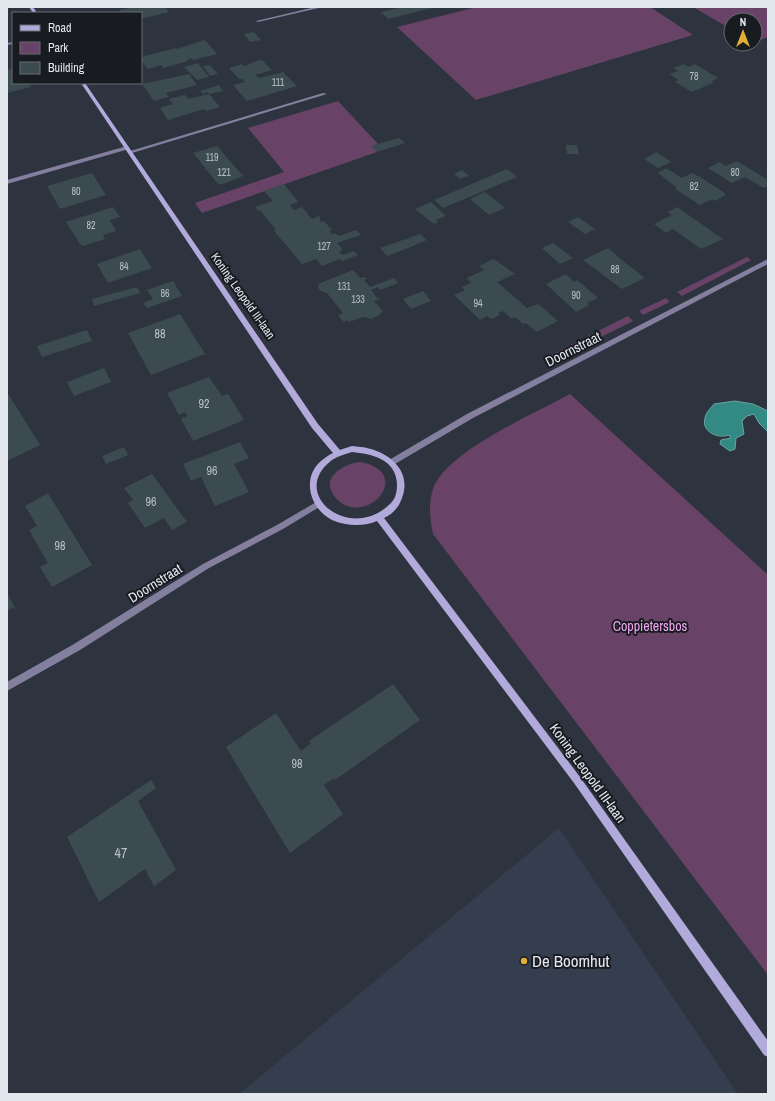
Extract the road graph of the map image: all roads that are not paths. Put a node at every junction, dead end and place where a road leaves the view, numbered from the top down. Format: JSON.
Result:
{"nodes":[{"id":1,"x":322,"y":7,"type":"edge"},
{"id":2,"x":258,"y":21,"type":"dead end"},
{"id":3,"x":84,"y":84,"type":"edge"},
{"id":4,"x":325,"y":94,"type":"dead end"},
{"id":5,"x":128,"y":150,"type":"junction"},
{"id":6,"x":7,"y":182,"type":"edge"},
{"id":7,"x":768,"y":261,"type":"edge"},
{"id":8,"x":337,"y":452,"type":"junction"},
{"id":9,"x":392,"y":462,"type":"junction"},
{"id":10,"x":318,"y":504,"type":"junction"},
{"id":11,"x":379,"y":517,"type":"junction"},
{"id":12,"x":7,"y":687,"type":"edge"},
{"id":13,"x":768,"y":1051,"type":"edge"}],
"edges":[{"from":1,"to":2,"type":"street"},
{"from":3,"to":5,"type":"street","name":"Koning Leopold III-laan"},
{"from":4,"to":5,"type":"street"},
{"from":5,"to":6,"type":"street"},
{"from":5,"to":8,"type":"street","name":"Koning Leopold III-laan"},
{"from":7,"to":9,"type":"street","name":"Doornstraat"},
{"from":8,"to":9,"type":"street"},
{"from":8,"to":10,"type":"street"},
{"from":9,"to":11,"type":"street"},
{"from":10,"to":11,"type":"street"},
{"from":10,"to":12,"type":"street","name":"Doornstraat"},
{"from":11,"to":13,"type":"street","name":"Koning Leopold III-laan"}]}
